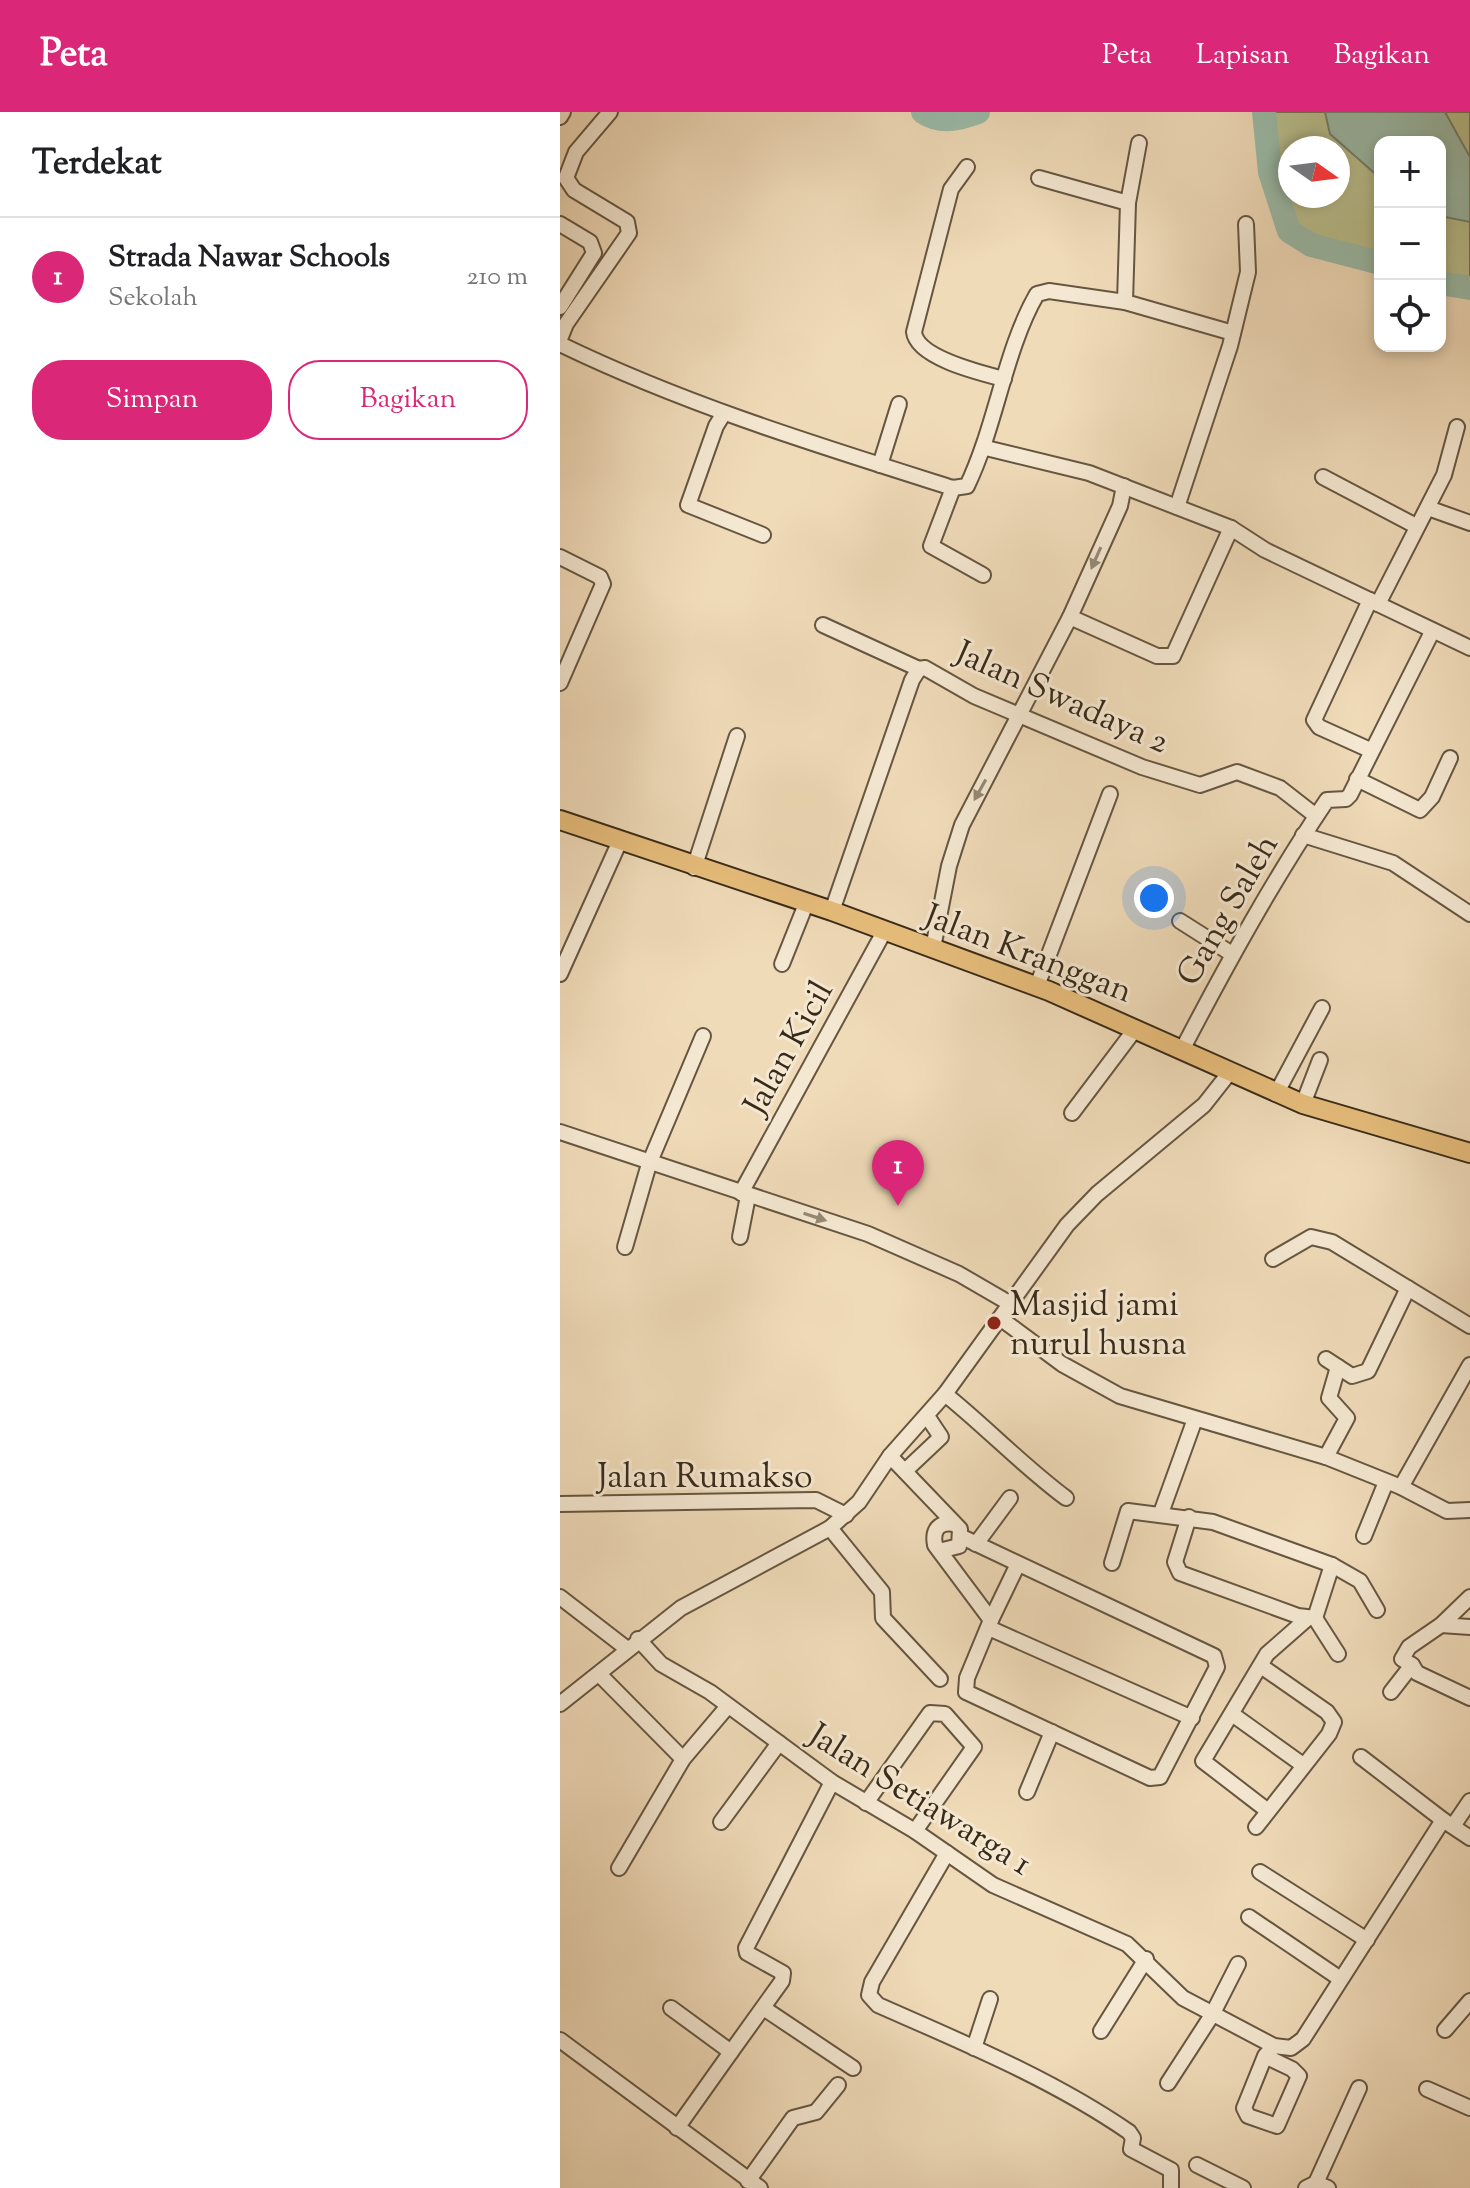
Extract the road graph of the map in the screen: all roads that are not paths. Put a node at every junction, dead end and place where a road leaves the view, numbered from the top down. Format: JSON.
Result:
{"nodes":[{"id":1,"x":563,"y":112,"type":"edge"},
{"id":2,"x":610,"y":112,"type":"edge"},
{"id":3,"x":560,"y":117,"type":"edge"},
{"id":4,"x":1139,"y":143,"type":"dead end"},
{"id":5,"x":967,"y":167,"type":"dead end"},
{"id":6,"x":1039,"y":178,"type":"dead end"},
{"id":7,"x":1128,"y":203,"type":"junction"},
{"id":8,"x":560,"y":224,"type":"edge"},
{"id":9,"x":1246,"y":224,"type":"dead end"},
{"id":10,"x":1125,"y":302,"type":"junction"},
{"id":11,"x":561,"y":303,"type":"edge"},
{"id":12,"x":1233,"y":333,"type":"junction"},
{"id":13,"x":560,"y":342,"type":"edge"},
{"id":14,"x":1004,"y":379,"type":"junction"},
{"id":15,"x":899,"y":404,"type":"dead end"},
{"id":16,"x":724,"y":413,"type":"junction"},
{"id":17,"x":1457,"y":427,"type":"dead end"},
{"id":18,"x":986,"y":448,"type":"junction"},
{"id":19,"x":880,"y":465,"type":"junction"},
{"id":20,"x":1323,"y":477,"type":"dead end"},
{"id":21,"x":1124,"y":486,"type":"junction"},
{"id":22,"x":953,"y":488,"type":"junction"},
{"id":23,"x":1177,"y":507,"type":"junction"},
{"id":24,"x":1428,"y":508,"type":"junction"},
{"id":25,"x":1470,"y":523,"type":"edge"},
{"id":26,"x":1416,"y":526,"type":"junction"},
{"id":27,"x":1231,"y":528,"type":"junction"},
{"id":28,"x":763,"y":535,"type":"dead end"},
{"id":29,"x":560,"y":557,"type":"edge"},
{"id":30,"x":983,"y":575,"type":"dead end"},
{"id":31,"x":1374,"y":602,"type":"junction"},
{"id":32,"x":1070,"y":617,"type":"junction"},
{"id":33,"x":823,"y":625,"type":"dead end"},
{"id":34,"x":1432,"y":632,"type":"junction"},
{"id":35,"x":1470,"y":648,"type":"edge"},
{"id":36,"x":919,"y":669,"type":"junction"},
{"id":37,"x":560,"y":683,"type":"edge"},
{"id":38,"x":1021,"y":715,"type":"junction"},
{"id":39,"x":737,"y":736,"type":"dead end"},
{"id":40,"x":1370,"y":750,"type":"junction"},
{"id":41,"x":1450,"y":758,"type":"dead end"},
{"id":42,"x":1357,"y":779,"type":"junction"},
{"id":43,"x":1110,"y":794,"type":"dead end"},
{"id":44,"x":1316,"y":816,"type":"junction"},
{"id":45,"x":560,"y":820,"type":"edge"},
{"id":46,"x":1303,"y":835,"type":"junction"},
{"id":47,"x":619,"y":843,"type":"junction"},
{"id":48,"x":694,"y":868,"type":"junction"},
{"id":49,"x":806,"y":904,"type":"junction"},
{"id":50,"x":832,"y":911,"type":"junction"},
{"id":51,"x":1470,"y":914,"type":"edge"},
{"id":52,"x":1180,"y":921,"type":"dead end"},
{"id":53,"x":885,"y":930,"type":"junction"},
{"id":54,"x":933,"y":948,"type":"junction"},
{"id":55,"x":1232,"y":954,"type":"junction"},
{"id":56,"x":782,"y":964,"type":"dead end"},
{"id":57,"x":560,"y":974,"type":"edge"},
{"id":58,"x":1037,"y":986,"type":"junction"},
{"id":59,"x":1322,"y":1008,"type":"dead end"},
{"id":60,"x":1136,"y":1028,"type":"junction"},
{"id":61,"x":703,"y":1036,"type":"dead end"},
{"id":62,"x":1182,"y":1050,"type":"junction"},
{"id":63,"x":1320,"y":1060,"type":"dead end"},
{"id":64,"x":1230,"y":1072,"type":"junction"},
{"id":65,"x":1276,"y":1094,"type":"junction"},
{"id":66,"x":1303,"y":1104,"type":"junction"},
{"id":67,"x":1072,"y":1113,"type":"dead end"},
{"id":68,"x":560,"y":1132,"type":"edge"},
{"id":69,"x":1470,"y":1153,"type":"edge"},
{"id":70,"x":649,"y":1164,"type":"junction"},
{"id":71,"x":745,"y":1195,"type":"junction"},
{"id":72,"x":740,"y":1237,"type":"dead end"},
{"id":73,"x":625,"y":1247,"type":"dead end"},
{"id":74,"x":1273,"y":1259,"type":"dead end"},
{"id":75,"x":1408,"y":1288,"type":"junction"},
{"id":76,"x":1009,"y":1303,"type":"junction"},
{"id":77,"x":1000,"y":1318,"type":"junction"},
{"id":78,"x":1470,"y":1326,"type":"edge"},
{"id":79,"x":1470,"y":1365,"type":"edge"},
{"id":80,"x":945,"y":1394,"type":"junction"},
{"id":81,"x":927,"y":1416,"type":"junction"},
{"id":82,"x":1195,"y":1419,"type":"junction"},
{"id":83,"x":890,"y":1456,"type":"junction"},
{"id":84,"x":1326,"y":1457,"type":"junction"},
{"id":85,"x":905,"y":1471,"type":"junction"},
{"id":86,"x":1386,"y":1482,"type":"junction"},
{"id":87,"x":1401,"y":1487,"type":"junction"},
{"id":88,"x":1010,"y":1498,"type":"dead end"},
{"id":89,"x":1066,"y":1498,"type":"dead end"},
{"id":90,"x":560,"y":1504,"type":"edge"},
{"id":91,"x":1470,"y":1510,"type":"edge"},
{"id":92,"x":1161,"y":1513,"type":"junction"},
{"id":93,"x":846,"y":1515,"type":"junction"},
{"id":94,"x":1189,"y":1517,"type":"junction"},
{"id":95,"x":954,"y":1524,"type":"junction"},
{"id":96,"x":830,"y":1528,"type":"junction"},
{"id":97,"x":1364,"y":1536,"type":"dead end"},
{"id":98,"x":962,"y":1537,"type":"junction"},
{"id":99,"x":976,"y":1544,"type":"junction"},
{"id":100,"x":943,"y":1550,"type":"junction"},
{"id":101,"x":1112,"y":1563,"type":"dead end"},
{"id":102,"x":1332,"y":1565,"type":"junction"},
{"id":103,"x":1017,"y":1566,"type":"junction"},
{"id":104,"x":560,"y":1597,"type":"edge"},
{"id":105,"x":1470,"y":1597,"type":"edge"},
{"id":106,"x":1377,"y":1610,"type":"dead end"},
{"id":107,"x":1312,"y":1618,"type":"junction"},
{"id":108,"x":990,"y":1624,"type":"junction"},
{"id":109,"x":1441,"y":1625,"type":"junction"},
{"id":110,"x":1470,"y":1627,"type":"edge"},
{"id":111,"x":632,"y":1643,"type":"junction"},
{"id":112,"x":1338,"y":1654,"type":"dead end"},
{"id":113,"x":1412,"y":1665,"type":"junction"},
{"id":114,"x":1261,"y":1666,"type":"junction"},
{"id":115,"x":599,"y":1674,"type":"junction"},
{"id":116,"x":940,"y":1679,"type":"dead end"},
{"id":117,"x":1391,"y":1692,"type":"dead end"},
{"id":118,"x":1470,"y":1698,"type":"edge"},
{"id":119,"x":560,"y":1704,"type":"edge"},
{"id":120,"x":728,"y":1706,"type":"junction"},
{"id":121,"x":1232,"y":1714,"type":"junction"},
{"id":122,"x":1192,"y":1718,"type":"junction"},
{"id":123,"x":1052,"y":1732,"type":"junction"},
{"id":124,"x":779,"y":1743,"type":"junction"},
{"id":125,"x":1361,"y":1757,"type":"dead end"},
{"id":126,"x":683,"y":1759,"type":"junction"},
{"id":127,"x":1303,"y":1765,"type":"junction"},
{"id":128,"x":832,"y":1782,"type":"junction"},
{"id":129,"x":1027,"y":1792,"type":"dead end"},
{"id":130,"x":1470,"y":1801,"type":"edge"},
{"id":131,"x":866,"y":1803,"type":"junction"},
{"id":132,"x":1268,"y":1811,"type":"junction"},
{"id":133,"x":721,"y":1822,"type":"dead end"},
{"id":134,"x":1448,"y":1823,"type":"junction"},
{"id":135,"x":1256,"y":1827,"type":"dead end"},
{"id":136,"x":915,"y":1831,"type":"junction"},
{"id":137,"x":1470,"y":1838,"type":"edge"},
{"id":138,"x":947,"y":1853,"type":"junction"},
{"id":139,"x":619,"y":1868,"type":"dead end"},
{"id":140,"x":1260,"y":1872,"type":"dead end"},
{"id":141,"x":1249,"y":1917,"type":"dead end"},
{"id":142,"x":1367,"y":1940,"type":"junction"},
{"id":143,"x":1146,"y":1959,"type":"junction"},
{"id":144,"x":1238,"y":1964,"type":"dead end"},
{"id":145,"x":1339,"y":1978,"type":"junction"},
{"id":146,"x":990,"y":1999,"type":"dead end"},
{"id":147,"x":1470,"y":2001,"type":"edge"},
{"id":148,"x":671,"y":2008,"type":"dead end"},
{"id":149,"x":765,"y":2009,"type":"junction"},
{"id":150,"x":1212,"y":2015,"type":"junction"},
{"id":151,"x":1445,"y":2030,"type":"dead end"},
{"id":152,"x":1101,"y":2031,"type":"dead end"},
{"id":153,"x":562,"y":2045,"type":"edge"},
{"id":154,"x":974,"y":2048,"type":"junction"},
{"id":155,"x":1269,"y":2051,"type":"junction"},
{"id":156,"x":731,"y":2052,"type":"junction"},
{"id":157,"x":853,"y":2068,"type":"dead end"},
{"id":158,"x":1168,"y":2083,"type":"dead end"},
{"id":159,"x":838,"y":2085,"type":"dead end"},
{"id":160,"x":1359,"y":2088,"type":"dead end"},
{"id":161,"x":1427,"y":2089,"type":"dead end"},
{"id":162,"x":1470,"y":2108,"type":"edge"},
{"id":163,"x":677,"y":2128,"type":"junction"},
{"id":164,"x":1197,"y":2165,"type":"dead end"},
{"id":165,"x":757,"y":2186,"type":"edge"},
{"id":166,"x":1317,"y":2186,"type":"edge"},
{"id":167,"x":1171,"y":2188,"type":"edge"},
{"id":168,"x":1243,"y":2188,"type":"edge"}],
"edges":[{"from":1,"to":3,"type":"street"},
{"from":2,"to":13,"type":"street"},
{"from":4,"to":7,"type":"street"},
{"from":5,"to":14,"type":"street"},
{"from":6,"to":7,"type":"street"},
{"from":7,"to":10,"type":"street"},
{"from":8,"to":11,"type":"street"},
{"from":9,"to":12,"type":"street"},
{"from":10,"to":12,"type":"street"},
{"from":10,"to":14,"type":"street"},
{"from":12,"to":23,"type":"street"},
{"from":13,"to":16,"type":"street"},
{"from":14,"to":18,"type":"street"},
{"from":15,"to":19,"type":"street"},
{"from":16,"to":19,"type":"street"},
{"from":16,"to":28,"type":"street"},
{"from":17,"to":24,"type":"street"},
{"from":18,"to":21,"type":"street"},
{"from":18,"to":22,"type":"street"},
{"from":19,"to":22,"type":"street"},
{"from":20,"to":26,"type":"street"},
{"from":21,"to":23,"type":"street"},
{"from":21,"to":32,"type":"street","one_way":true},
{"from":22,"to":30,"type":"street"},
{"from":23,"to":27,"type":"street"},
{"from":24,"to":25,"type":"street"},
{"from":24,"to":26,"type":"street"},
{"from":26,"to":31,"type":"street"},
{"from":27,"to":31,"type":"street"},
{"from":27,"to":32,"type":"street"},
{"from":29,"to":37,"type":"street"},
{"from":31,"to":34,"type":"street"},
{"from":31,"to":40,"type":"street"},
{"from":32,"to":38,"type":"street"},
{"from":33,"to":36,"type":"street"},
{"from":34,"to":35,"type":"street"},
{"from":34,"to":40,"type":"street"},
{"from":36,"to":38,"type":"street","name":"Jalan Swadaya 2"},
{"from":36,"to":50,"type":"street","name":"Jalan Swadaya 2"},
{"from":38,"to":44,"type":"street","name":"Jalan Swadaya 2"},
{"from":38,"to":54,"type":"street","one_way":true},
{"from":39,"to":48,"type":"street"},
{"from":40,"to":42,"type":"street"},
{"from":41,"to":42,"type":"street"},
{"from":42,"to":44,"type":"street"},
{"from":43,"to":58,"type":"street"},
{"from":44,"to":46,"type":"street"},
{"from":45,"to":47,"type":"main road","name":"Jalan Kranggan"},
{"from":46,"to":51,"type":"street","name":"Gang Saleh"},
{"from":46,"to":55,"type":"street","name":"Gang Saleh"},
{"from":47,"to":48,"type":"main road","name":"Jalan Kranggan"},
{"from":47,"to":57,"type":"street"},
{"from":48,"to":49,"type":"main road","name":"Jalan Kranggan"},
{"from":49,"to":50,"type":"main road","name":"Jalan Kranggan"},
{"from":49,"to":56,"type":"street"},
{"from":50,"to":53,"type":"main road","name":"Jalan Kranggan"},
{"from":52,"to":55,"type":"street"},
{"from":53,"to":54,"type":"main road","name":"Jalan Kranggan"},
{"from":53,"to":71,"type":"street","name":"Jalan Kicil"},
{"from":54,"to":58,"type":"main road","name":"Jalan Kranggan"},
{"from":55,"to":62,"type":"street","name":"Gang Saleh"},
{"from":58,"to":60,"type":"main road","name":"Jalan Kranggan"},
{"from":59,"to":65,"type":"street"},
{"from":60,"to":62,"type":"main road","name":"Jalan Kranggan"},
{"from":60,"to":67,"type":"street"},
{"from":61,"to":70,"type":"street"},
{"from":62,"to":64,"type":"main road","name":"Jalan Kranggan"},
{"from":63,"to":66,"type":"street"},
{"from":64,"to":65,"type":"main road","name":"Jalan Kranggan"},
{"from":64,"to":76,"type":"street"},
{"from":65,"to":66,"type":"main road","name":"Jalan Kranggan"},
{"from":66,"to":69,"type":"main road","name":"Jalan Kranggan"},
{"from":68,"to":70,"type":"street"},
{"from":70,"to":71,"type":"street"},
{"from":70,"to":73,"type":"street"},
{"from":71,"to":72,"type":"street","name":"Jalan Kicil"},
{"from":71,"to":76,"type":"street","one_way":true},
{"from":74,"to":75,"type":"street"},
{"from":75,"to":78,"type":"street"},
{"from":75,"to":84,"type":"street"},
{"from":76,"to":77,"type":"street"},
{"from":77,"to":80,"type":"street"},
{"from":77,"to":82,"type":"street"},
{"from":79,"to":87,"type":"street"},
{"from":80,"to":81,"type":"street"},
{"from":80,"to":89,"type":"street"},
{"from":81,"to":83,"type":"street"},
{"from":81,"to":85,"type":"street"},
{"from":82,"to":84,"type":"street"},
{"from":82,"to":92,"type":"street"},
{"from":83,"to":85,"type":"street"},
{"from":83,"to":93,"type":"street"},
{"from":84,"to":86,"type":"street"},
{"from":85,"to":95,"type":"street"},
{"from":86,"to":87,"type":"street"},
{"from":86,"to":97,"type":"street"},
{"from":87,"to":91,"type":"street"},
{"from":88,"to":99,"type":"street"},
{"from":90,"to":93,"type":"street","name":"Jalan Rumakso"},
{"from":92,"to":94,"type":"street"},
{"from":92,"to":101,"type":"street"},
{"from":93,"to":96,"type":"street"},
{"from":94,"to":102,"type":"street"},
{"from":94,"to":107,"type":"street"},
{"from":95,"to":98,"type":"street"},
{"from":95,"to":100,"type":"street"},
{"from":96,"to":111,"type":"street"},
{"from":96,"to":116,"type":"street"},
{"from":98,"to":99,"type":"street"},
{"from":98,"to":100,"type":"street"},
{"from":99,"to":103,"type":"street"},
{"from":100,"to":108,"type":"street"},
{"from":102,"to":106,"type":"street"},
{"from":102,"to":107,"type":"street"},
{"from":103,"to":108,"type":"street"},
{"from":103,"to":122,"type":"street"},
{"from":104,"to":111,"type":"street","name":"Jalan Setiawarga 1"},
{"from":105,"to":109,"type":"street"},
{"from":107,"to":112,"type":"street"},
{"from":107,"to":114,"type":"street"},
{"from":108,"to":122,"type":"street"},
{"from":108,"to":123,"type":"street"},
{"from":109,"to":110,"type":"street"},
{"from":109,"to":113,"type":"street"},
{"from":111,"to":115,"type":"street"},
{"from":111,"to":120,"type":"street","name":"Jalan Setiawarga 1"},
{"from":113,"to":117,"type":"street"},
{"from":113,"to":118,"type":"street"},
{"from":114,"to":121,"type":"street"},
{"from":114,"to":127,"type":"street"},
{"from":115,"to":119,"type":"street"},
{"from":115,"to":126,"type":"street"},
{"from":120,"to":124,"type":"street","name":"Jalan Setiawarga 1"},
{"from":120,"to":126,"type":"street"},
{"from":121,"to":127,"type":"street"},
{"from":121,"to":132,"type":"street"},
{"from":122,"to":123,"type":"street"},
{"from":123,"to":129,"type":"street"},
{"from":124,"to":128,"type":"street","name":"Jalan Setiawarga 1"},
{"from":124,"to":133,"type":"street"},
{"from":125,"to":134,"type":"street"},
{"from":126,"to":139,"type":"street"},
{"from":127,"to":132,"type":"street"},
{"from":128,"to":131,"type":"street","name":"Jalan Setiawarga 1"},
{"from":128,"to":149,"type":"street"},
{"from":130,"to":134,"type":"street"},
{"from":131,"to":136,"type":"street","name":"Jalan Setiawarga 1"},
{"from":131,"to":136,"type":"street"},
{"from":132,"to":135,"type":"street"},
{"from":134,"to":137,"type":"street"},
{"from":134,"to":142,"type":"street"},
{"from":136,"to":138,"type":"street","name":"Jalan Setiawarga 1"},
{"from":138,"to":143,"type":"street","name":"Jalan Setiawarga 1"},
{"from":138,"to":154,"type":"street"},
{"from":140,"to":142,"type":"street"},
{"from":141,"to":145,"type":"street"},
{"from":142,"to":145,"type":"street"},
{"from":143,"to":150,"type":"street","name":"Jalan Setiawarga 1"},
{"from":143,"to":152,"type":"street"},
{"from":144,"to":150,"type":"street"},
{"from":145,"to":155,"type":"street"},
{"from":146,"to":154,"type":"street"},
{"from":147,"to":151,"type":"street"},
{"from":148,"to":156,"type":"street"},
{"from":149,"to":156,"type":"street"},
{"from":149,"to":157,"type":"street"},
{"from":150,"to":155,"type":"street","name":"Jalan Setiawarga 1"},
{"from":150,"to":158,"type":"street"},
{"from":153,"to":163,"type":"street"},
{"from":154,"to":167,"type":"street"},
{"from":155,"to":155,"type":"street","name":"Jalan Setiawarga 1"},
{"from":156,"to":163,"type":"street"},
{"from":159,"to":165,"type":"street"},
{"from":160,"to":166,"type":"street"},
{"from":161,"to":162,"type":"street"},
{"from":163,"to":165,"type":"street"},
{"from":164,"to":168,"type":"street"}]}
